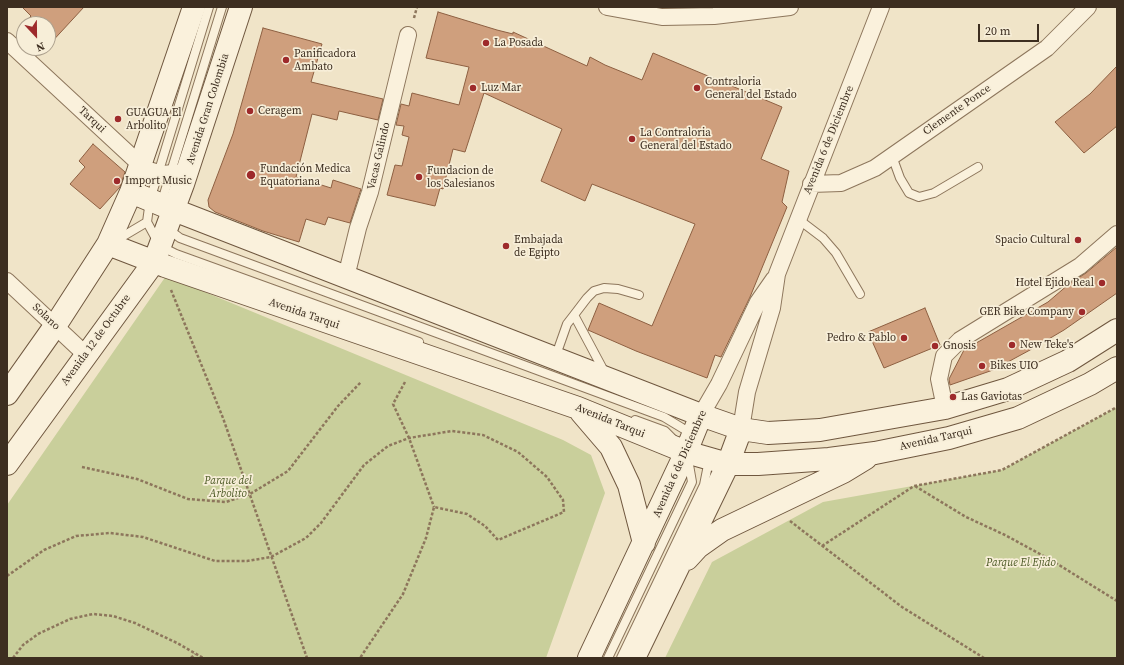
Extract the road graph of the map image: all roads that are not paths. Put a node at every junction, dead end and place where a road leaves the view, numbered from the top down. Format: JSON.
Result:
{"nodes":[{"id":1,"x":194,"y":7,"type":"edge"},
{"id":2,"x":209,"y":7,"type":"edge"},
{"id":3,"x":222,"y":7,"type":"edge"},
{"id":4,"x":241,"y":7,"type":"edge"},
{"id":5,"x":607,"y":7,"type":"edge"},
{"id":6,"x":790,"y":7,"type":"edge"},
{"id":7,"x":882,"y":7,"type":"edge"},
{"id":8,"x":1088,"y":7,"type":"edge"},
{"id":9,"x":408,"y":35,"type":"dead end"},
{"id":10,"x":7,"y":41,"type":"edge"},
{"id":11,"x":892,"y":156,"type":"junction"},
{"id":12,"x":978,"y":167,"type":"dead end"},
{"id":13,"x":164,"y":171,"type":"junction"},
{"id":14,"x":811,"y":184,"type":"junction"},
{"id":15,"x":798,"y":219,"type":"junction"},
{"id":16,"x":156,"y":221,"type":"junction"},
{"id":17,"x":1117,"y":234,"type":"edge"},
{"id":18,"x":108,"y":244,"type":"junction"},
{"id":19,"x":777,"y":274,"type":"junction"},
{"id":20,"x":346,"y":277,"type":"junction"},
{"id":21,"x":7,"y":281,"type":"edge"},
{"id":22,"x":860,"y":294,"type":"dead end"},
{"id":23,"x":638,"y":295,"type":"dead end"},
{"id":24,"x":574,"y":315,"type":"junction"},
{"id":25,"x":55,"y":326,"type":"junction"},
{"id":26,"x":1117,"y":330,"type":"edge"},
{"id":27,"x":430,"y":346,"type":"dead end"},
{"id":28,"x":85,"y":354,"type":"junction"},
{"id":29,"x":555,"y":359,"type":"junction"},
{"id":30,"x":1117,"y":368,"type":"edge"},
{"id":31,"x":609,"y":380,"type":"junction"},
{"id":32,"x":550,"y":389,"type":"dead end"},
{"id":33,"x":7,"y":394,"type":"edge"},
{"id":34,"x":586,"y":407,"type":"junction"},
{"id":35,"x":945,"y":408,"type":"junction"},
{"id":36,"x":625,"y":416,"type":"dead end"},
{"id":37,"x":741,"y":429,"type":"junction"},
{"id":38,"x":702,"y":444,"type":"junction"},
{"id":39,"x":875,"y":454,"type":"junction"},
{"id":40,"x":7,"y":464,"type":"edge"},
{"id":41,"x":644,"y":543,"type":"junction"},
{"id":42,"x":674,"y":574,"type":"junction"},
{"id":43,"x":589,"y":658,"type":"edge"},
{"id":44,"x":608,"y":658,"type":"edge"},
{"id":45,"x":621,"y":658,"type":"edge"},
{"id":46,"x":634,"y":658,"type":"edge"}],
"edges":[{"from":1,"to":13,"type":"main road","name":"Avenida Gran Colombia"},
{"from":2,"to":13,"type":"lane"},
{"from":3,"to":13,"type":"lane"},
{"from":4,"to":13,"type":"main road","name":"Avenida Gran Colombia"},
{"from":5,"to":6,"type":"street"},
{"from":7,"to":14,"type":"street","name":"Avenida 6 de Diciembre"},
{"from":8,"to":11,"type":"street","name":"Clemente Ponce"},
{"from":9,"to":20,"type":"street","name":"Vacas Galindo"},
{"from":10,"to":13,"type":"street","name":"Tarqui"},
{"from":11,"to":12,"type":"lane"},
{"from":11,"to":14,"type":"street","name":"Clemente Ponce"},
{"from":13,"to":16,"type":"main road","name":"Avenida Gran Colombia"},
{"from":13,"to":16,"type":"main road","name":"Avenida Gran Colombia"},
{"from":14,"to":15,"type":"street","name":"Avenida 6 de Diciembre"},
{"from":15,"to":19,"type":"street","name":"Avenida 6 de Diciembre"},
{"from":15,"to":22,"type":"lane"},
{"from":16,"to":18,"type":"main road","name":"Avenida Tarqui"},
{"from":16,"to":18,"type":"main road"},
{"from":16,"to":18,"type":"lane"},
{"from":16,"to":20,"type":"main road","name":"Avenida Tarqui"},
{"from":16,"to":27,"type":"lane"},
{"from":16,"to":28,"type":"main road","name":"Avenida 12 de Octubre"},
{"from":16,"to":34,"type":"main road","name":"Avenida Tarqui"},
{"from":16,"to":38,"type":"lane"},
{"from":17,"to":35,"type":"street"},
{"from":18,"to":25,"type":"main road"},
{"from":19,"to":37,"type":"street","name":"Avenida 6 de Diciembre"},
{"from":19,"to":38,"type":"street","name":"Avenida 6 de Diciembre"},
{"from":20,"to":29,"type":"main road","name":"Avenida Tarqui"},
{"from":21,"to":25,"type":"street","name":"Solano"},
{"from":23,"to":24,"type":"lane"},
{"from":24,"to":29,"type":"lane"},
{"from":24,"to":31,"type":"lane"},
{"from":25,"to":28,"type":"street","name":"Solano"},
{"from":25,"to":33,"type":"main road"},
{"from":26,"to":35,"type":"main road","name":"Avenida Tarqui"},
{"from":28,"to":40,"type":"main road","name":"Avenida 12 de Octubre"},
{"from":29,"to":31,"type":"main road","name":"Avenida Tarqui"},
{"from":30,"to":39,"type":"main road","name":"Avenida Tarqui"},
{"from":31,"to":38,"type":"main road","name":"Avenida Tarqui"},
{"from":32,"to":34,"type":"lane"},
{"from":34,"to":38,"type":"main road","name":"Avenida Tarqui"},
{"from":34,"to":41,"type":"main road"},
{"from":35,"to":37,"type":"main road","name":"Avenida Tarqui"},
{"from":36,"to":38,"type":"lane"},
{"from":37,"to":38,"type":"main road","name":"Avenida 6 de Diciembre"},
{"from":37,"to":38,"type":"main road","name":"Avenida Tarqui"},
{"from":38,"to":39,"type":"main road","name":"Avenida Tarqui"},
{"from":38,"to":41,"type":"main road","name":"Avenida 6 de Diciembre"},
{"from":38,"to":42,"type":"main road","name":"Avenida 6 de Diciembre"},
{"from":38,"to":44,"type":"lane"},
{"from":38,"to":45,"type":"lane"},
{"from":39,"to":42,"type":"main road"},
{"from":41,"to":43,"type":"main road","name":"Avenida 6 de Diciembre"},
{"from":42,"to":46,"type":"main road","name":"Avenida 6 de Diciembre"}]}
